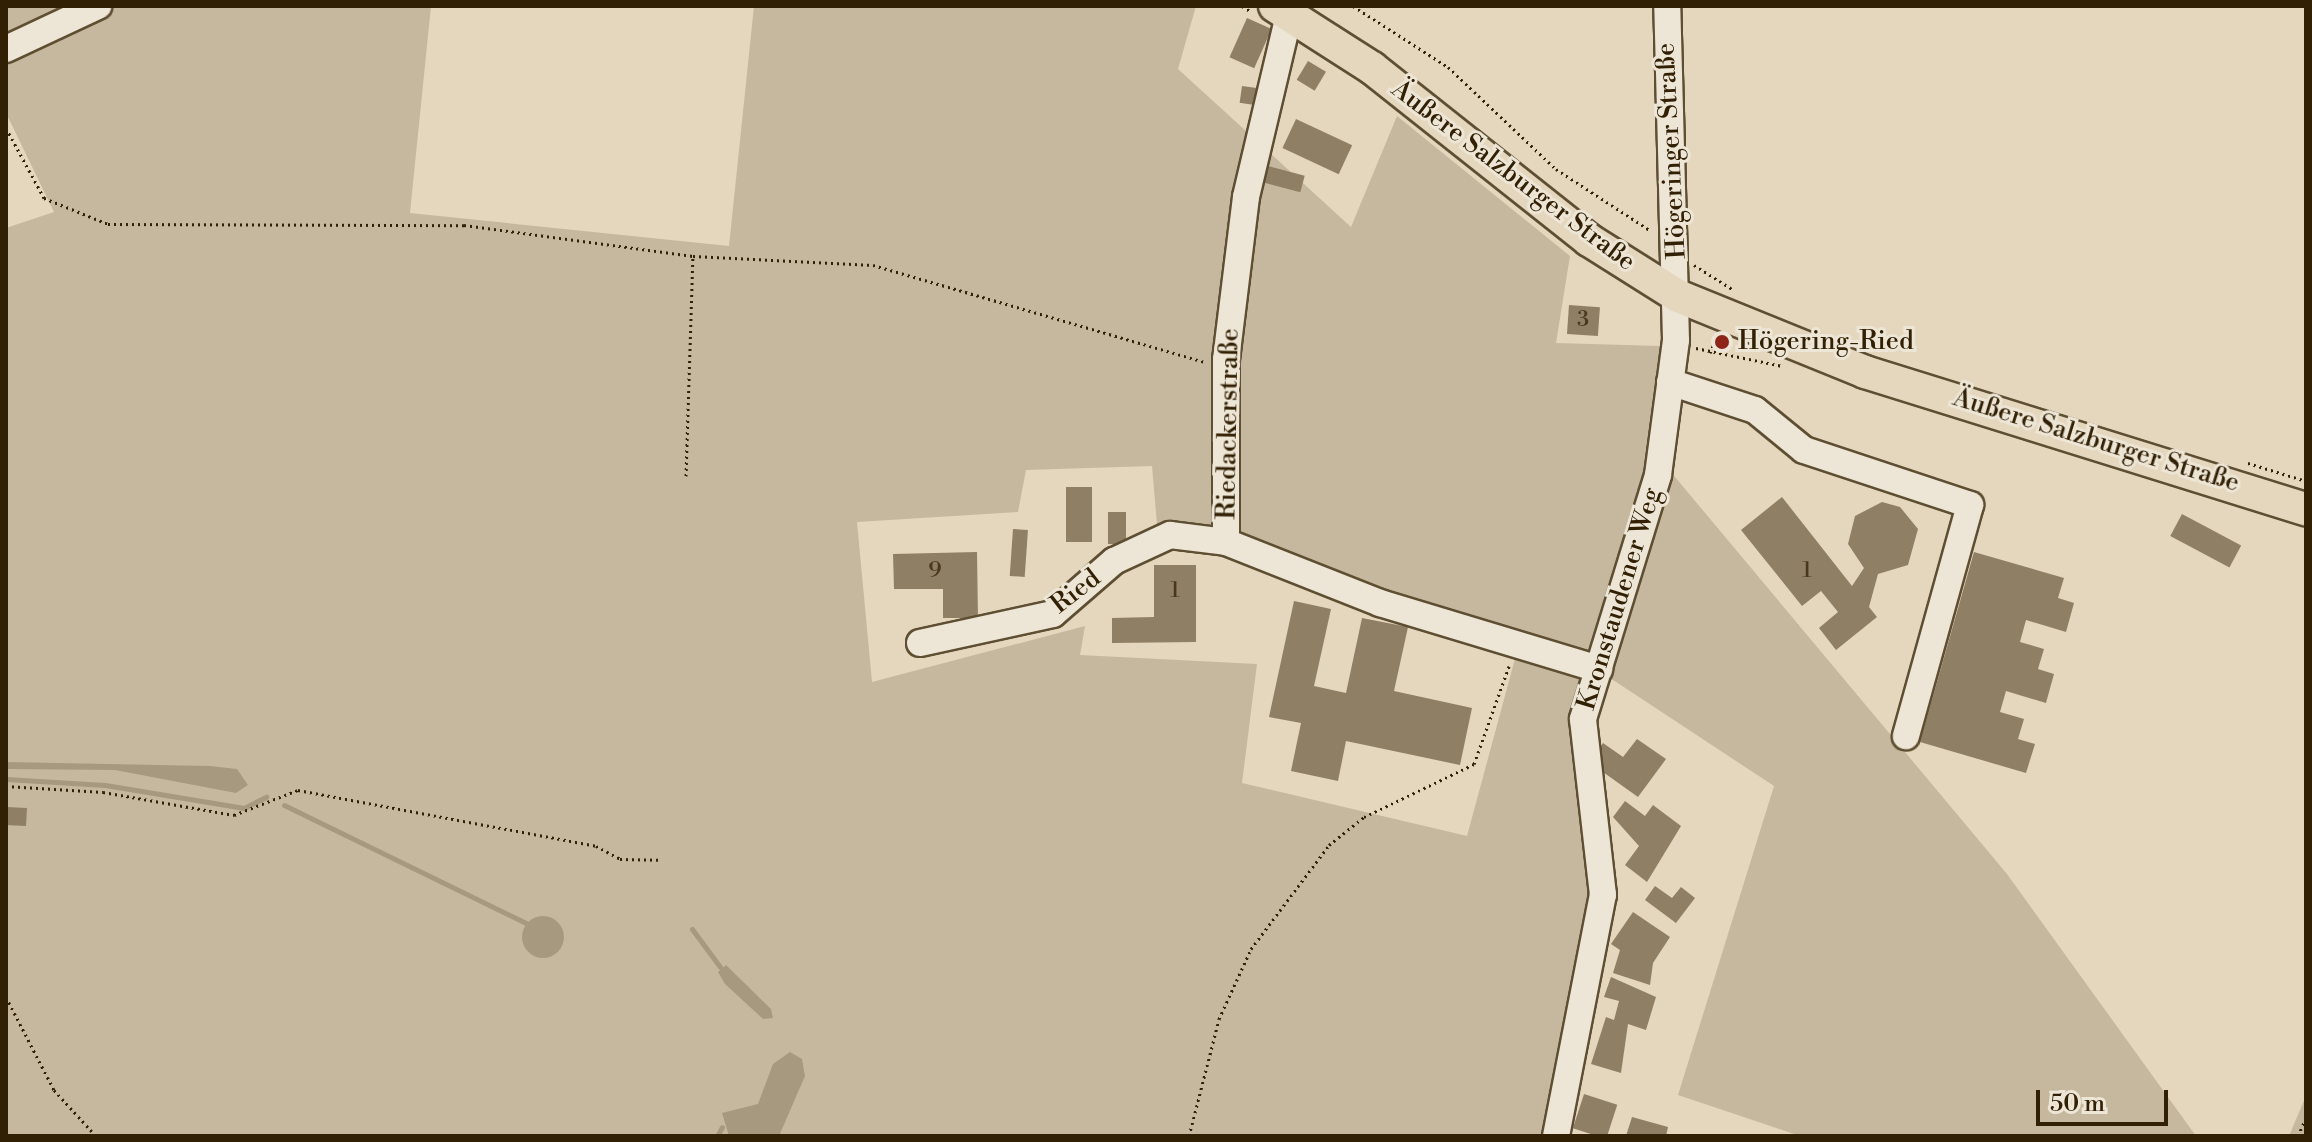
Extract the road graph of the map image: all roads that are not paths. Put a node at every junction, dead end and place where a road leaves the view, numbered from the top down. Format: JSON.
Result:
{"nodes":[{"id":1,"x":98,"y":6,"type":"edge"},
{"id":2,"x":1667,"y":6,"type":"edge"},
{"id":3,"x":1282,"y":10,"type":"edge"},
{"id":4,"x":6,"y":49,"type":"edge"},
{"id":5,"x":1678,"y":296,"type":"junction"},
{"id":6,"x":1670,"y":382,"type":"junction"},
{"id":7,"x":2306,"y":509,"type":"edge"},
{"id":8,"x":1226,"y":542,"type":"junction"},
{"id":9,"x":920,"y":643,"type":"dead end"},
{"id":10,"x":1599,"y":669,"type":"junction"},
{"id":11,"x":1906,"y":736,"type":"dead end"},
{"id":12,"x":1556,"y":1136,"type":"edge"}],
"edges":[{"from":1,"to":4,"type":"street"},
{"from":2,"to":5,"type":"street","name":"Högeringer Straße"},
{"from":3,"to":5,"type":"main road","name":"Äußere Salzburger Straße"},
{"from":3,"to":8,"type":"street","name":"Riedackerstraße"},
{"from":5,"to":6,"type":"street","name":"Kronstaudener Weg"},
{"from":5,"to":7,"type":"main road","name":"Äußere Salzburger Straße"},
{"from":6,"to":10,"type":"street","name":"Kronstaudener Weg"},
{"from":6,"to":11,"type":"street"},
{"from":8,"to":9,"type":"street","name":"Ried"},
{"from":8,"to":10,"type":"street","name":"Riedackerstraße"},
{"from":10,"to":12,"type":"street","name":"Kronstaudener Weg"}]}
